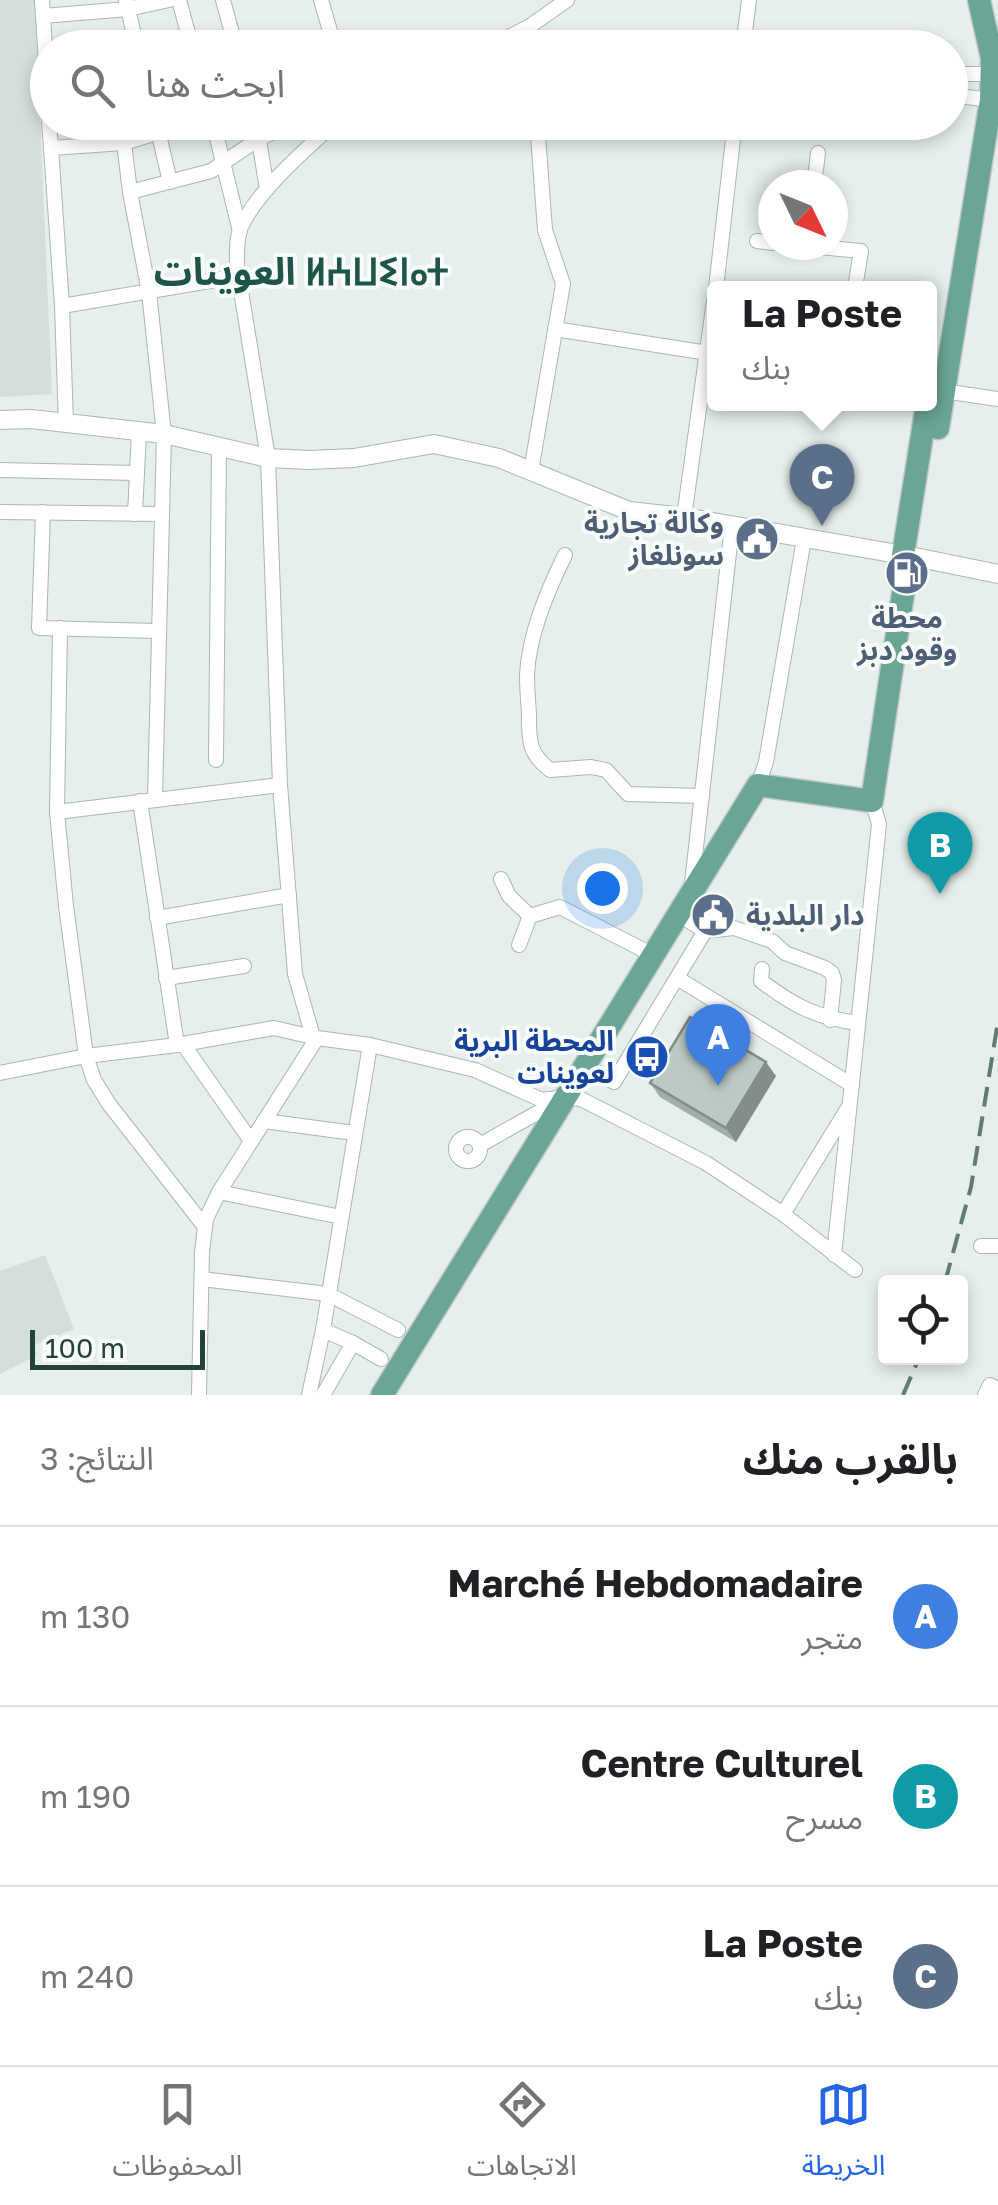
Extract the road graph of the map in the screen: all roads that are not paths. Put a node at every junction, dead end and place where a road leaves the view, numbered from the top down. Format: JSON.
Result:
{"nodes":[{"id":1,"x":169,"y":0,"type":"edge"},
{"id":2,"x":179,"y":0,"type":"edge"},
{"id":3,"x":224,"y":0,"type":"edge"},
{"id":4,"x":322,"y":0,"type":"edge"},
{"id":5,"x":568,"y":0,"type":"edge"},
{"id":6,"x":749,"y":0,"type":"edge"},
{"id":7,"x":964,"y":0,"type":"edge"},
{"id":8,"x":979,"y":0,"type":"edge"},
{"id":9,"x":127,"y":4,"type":"edge"},
{"id":10,"x":42,"y":8,"type":"edge"},
{"id":11,"x":530,"y":26,"type":"junction"},
{"id":12,"x":134,"y":30,"type":"edge"},
{"id":13,"x":187,"y":30,"type":"edge"},
{"id":14,"x":232,"y":30,"type":"edge"},
{"id":15,"x":328,"y":30,"type":"edge"},
{"id":16,"x":522,"y":30,"type":"edge"},
{"id":17,"x":530,"y":30,"type":"edge"},
{"id":18,"x":745,"y":30,"type":"edge"},
{"id":19,"x":990,"y":74,"type":"edge"},
{"id":20,"x":968,"y":97,"type":"edge"},
{"id":21,"x":984,"y":99,"type":"junction"},
{"id":22,"x":50,"y":140,"type":"edge"},
{"id":23,"x":131,"y":140,"type":"edge"},
{"id":24,"x":161,"y":140,"type":"edge"},
{"id":25,"x":218,"y":140,"type":"edge"},
{"id":26,"x":247,"y":140,"type":"edge"},
{"id":27,"x":260,"y":140,"type":"edge"},
{"id":28,"x":317,"y":140,"type":"edge"},
{"id":29,"x":539,"y":140,"type":"edge"},
{"id":30,"x":733,"y":140,"type":"edge"},
{"id":31,"x":124,"y":143,"type":"junction"},
{"id":32,"x":51,"y":148,"type":"junction"},
{"id":33,"x":818,"y":153,"type":"dead end"},
{"id":34,"x":224,"y":161,"type":"junction"},
{"id":35,"x":816,"y":170,"type":"edge"},
{"id":36,"x":170,"y":182,"type":"junction"},
{"id":37,"x":267,"y":189,"type":"junction"},
{"id":38,"x":130,"y":192,"type":"junction"},
{"id":39,"x":240,"y":231,"type":"junction"},
{"id":40,"x":848,"y":250,"type":"edge"},
{"id":41,"x":239,"y":276,"type":"junction"},
{"id":42,"x":717,"y":281,"type":"edge"},
{"id":43,"x":856,"y":281,"type":"edge"},
{"id":44,"x":148,"y":292,"type":"junction"},
{"id":45,"x":62,"y":306,"type":"junction"},
{"id":46,"x":555,"y":330,"type":"junction"},
{"id":47,"x":707,"y":353,"type":"edge"},
{"id":48,"x":937,"y":369,"type":"edge"},
{"id":49,"x":707,"y":383,"type":"edge"},
{"id":50,"x":937,"y":393,"type":"edge"},
{"id":51,"x":998,"y":399,"type":"edge"},
{"id":52,"x":929,"y":411,"type":"edge"},
{"id":53,"x":0,"y":420,"type":"edge"},
{"id":54,"x":66,"y":423,"type":"junction"},
{"id":55,"x":139,"y":432,"type":"junction"},
{"id":56,"x":164,"y":434,"type":"junction"},
{"id":57,"x":219,"y":447,"type":"junction"},
{"id":58,"x":268,"y":458,"type":"junction"},
{"id":59,"x":0,"y":470,"type":"edge"},
{"id":60,"x":530,"y":471,"type":"junction"},
{"id":61,"x":137,"y":473,"type":"junction"},
{"id":62,"x":0,"y":512,"type":"edge"},
{"id":63,"x":42,"y":512,"type":"junction"},
{"id":64,"x":135,"y":514,"type":"junction"},
{"id":65,"x":162,"y":514,"type":"junction"},
{"id":66,"x":684,"y":517,"type":"junction"},
{"id":67,"x":732,"y":526,"type":"junction"},
{"id":68,"x":804,"y":539,"type":"junction"},
{"id":69,"x":565,"y":555,"type":"dead end"},
{"id":70,"x":908,"y":559,"type":"junction"},
{"id":71,"x":998,"y":574,"type":"edge"},
{"id":72,"x":60,"y":628,"type":"junction"},
{"id":73,"x":158,"y":631,"type":"junction"},
{"id":74,"x":216,"y":760,"type":"dead end"},
{"id":75,"x":280,"y":785,"type":"junction"},
{"id":76,"x":764,"y":786,"type":"junction"},
{"id":77,"x":702,"y":796,"type":"junction"},
{"id":78,"x":148,"y":800,"type":"junction"},
{"id":79,"x":872,"y":801,"type":"junction"},
{"id":80,"x":57,"y":812,"type":"junction"},
{"id":81,"x":501,"y":879,"type":"dead end"},
{"id":82,"x":691,"y":893,"type":"junction"},
{"id":83,"x":289,"y":895,"type":"junction"},
{"id":84,"x":530,"y":916,"type":"junction"},
{"id":85,"x":158,"y":918,"type":"junction"},
{"id":86,"x":697,"y":926,"type":"junction"},
{"id":87,"x":519,"y":945,"type":"dead end"},
{"id":88,"x":653,"y":955,"type":"junction"},
{"id":89,"x":244,"y":966,"type":"dead end"},
{"id":90,"x":762,"y":970,"type":"dead end"},
{"id":91,"x":166,"y":978,"type":"junction"},
{"id":92,"x":677,"y":978,"type":"junction"},
{"id":93,"x":830,"y":1020,"type":"junction"},
{"id":94,"x":858,"y":1024,"type":"junction"},
{"id":95,"x":315,"y":1038,"type":"junction"},
{"id":96,"x":180,"y":1044,"type":"junction"},
{"id":97,"x":370,"y":1045,"type":"junction"},
{"id":98,"x":86,"y":1056,"type":"junction"},
{"id":99,"x":598,"y":1072,"type":"junction"},
{"id":100,"x":0,"y":1073,"type":"edge"},
{"id":101,"x":852,"y":1085,"type":"junction"},
{"id":102,"x":573,"y":1098,"type":"junction"},
{"id":103,"x":850,"y":1105,"type":"junction"},
{"id":104,"x":264,"y":1121,"type":"junction"},
{"id":105,"x":354,"y":1133,"type":"junction"},
{"id":106,"x":252,"y":1141,"type":"junction"},
{"id":107,"x":480,"y":1144,"type":"dead end"},
{"id":108,"x":219,"y":1192,"type":"junction"},
{"id":109,"x":783,"y":1214,"type":"junction"},
{"id":110,"x":341,"y":1217,"type":"junction"},
{"id":111,"x":205,"y":1227,"type":"junction"},
{"id":112,"x":982,"y":1246,"type":"dead end"},
{"id":113,"x":998,"y":1246,"type":"edge"},
{"id":114,"x":834,"y":1255,"type":"junction"},
{"id":115,"x":855,"y":1270,"type":"dead end"},
{"id":116,"x":202,"y":1279,"type":"junction"},
{"id":117,"x":459,"y":1284,"type":"junction"},
{"id":118,"x":328,"y":1294,"type":"junction"},
{"id":119,"x":323,"y":1330,"type":"junction"},
{"id":120,"x":398,"y":1330,"type":"dead end"},
{"id":121,"x":353,"y":1343,"type":"junction"},
{"id":122,"x":382,"y":1359,"type":"dead end"},
{"id":123,"x":998,"y":1389,"type":"edge"},
{"id":124,"x":200,"y":1395,"type":"edge"},
{"id":125,"x":309,"y":1395,"type":"edge"},
{"id":126,"x":323,"y":1395,"type":"edge"},
{"id":127,"x":382,"y":1395,"type":"edge"},
{"id":128,"x":400,"y":1395,"type":"edge"},
{"id":129,"x":985,"y":1395,"type":"edge"}],
"edges":[{"from":1,"to":9,"type":"street"},
{"from":2,"to":13,"type":"street"},
{"from":3,"to":14,"type":"street"},
{"from":4,"to":15,"type":"street"},
{"from":5,"to":11,"type":"street"},
{"from":6,"to":18,"type":"street"},
{"from":7,"to":19,"type":"main road"},
{"from":8,"to":19,"type":"main road"},
{"from":9,"to":10,"type":"street"},
{"from":9,"to":12,"type":"street"},
{"from":11,"to":16,"type":"street"},
{"from":11,"to":17,"type":"street"},
{"from":19,"to":21,"type":"main road"},
{"from":20,"to":21,"type":"street"},
{"from":21,"to":48,"type":"main road"},
{"from":22,"to":32,"type":"street"},
{"from":23,"to":31,"type":"street"},
{"from":24,"to":36,"type":"street"},
{"from":25,"to":34,"type":"street"},
{"from":26,"to":34,"type":"street"},
{"from":27,"to":37,"type":"street"},
{"from":28,"to":37,"type":"street"},
{"from":29,"to":46,"type":"street"},
{"from":30,"to":42,"type":"street"},
{"from":31,"to":32,"type":"street"},
{"from":31,"to":38,"type":"street"},
{"from":32,"to":45,"type":"street"},
{"from":33,"to":35,"type":"street"},
{"from":34,"to":36,"type":"street"},
{"from":34,"to":39,"type":"street"},
{"from":36,"to":38,"type":"street"},
{"from":37,"to":39,"type":"street"},
{"from":38,"to":44,"type":"street"},
{"from":39,"to":41,"type":"street"},
{"from":40,"to":43,"type":"street"},
{"from":41,"to":44,"type":"street"},
{"from":41,"to":58,"type":"street"},
{"from":44,"to":45,"type":"street"},
{"from":44,"to":56,"type":"street"},
{"from":45,"to":54,"type":"street"},
{"from":46,"to":47,"type":"street"},
{"from":46,"to":60,"type":"street"},
{"from":49,"to":66,"type":"street"},
{"from":50,"to":51,"type":"street"},
{"from":52,"to":70,"type":"main road"},
{"from":53,"to":54,"type":"street"},
{"from":54,"to":55,"type":"street"},
{"from":55,"to":56,"type":"street"},
{"from":55,"to":61,"type":"street"},
{"from":56,"to":57,"type":"street"},
{"from":56,"to":65,"type":"street"},
{"from":57,"to":58,"type":"street"},
{"from":57,"to":74,"type":"street"},
{"from":58,"to":60,"type":"street"},
{"from":58,"to":75,"type":"street"},
{"from":59,"to":61,"type":"street"},
{"from":60,"to":66,"type":"street"},
{"from":61,"to":64,"type":"street"},
{"from":62,"to":63,"type":"street"},
{"from":63,"to":64,"type":"street"},
{"from":63,"to":72,"type":"street"},
{"from":64,"to":65,"type":"street"},
{"from":65,"to":73,"type":"street"},
{"from":66,"to":67,"type":"street"},
{"from":67,"to":68,"type":"street"},
{"from":67,"to":77,"type":"street"},
{"from":68,"to":70,"type":"street"},
{"from":68,"to":76,"type":"street"},
{"from":69,"to":77,"type":"street"},
{"from":70,"to":71,"type":"street"},
{"from":70,"to":79,"type":"main road"},
{"from":72,"to":73,"type":"street"},
{"from":72,"to":80,"type":"street"},
{"from":73,"to":78,"type":"street"},
{"from":75,"to":78,"type":"street"},
{"from":75,"to":83,"type":"street"},
{"from":76,"to":79,"type":"main road"},
{"from":76,"to":82,"type":"main road"},
{"from":76,"to":86,"type":"main road"},
{"from":77,"to":82,"type":"street"},
{"from":78,"to":80,"type":"street"},
{"from":78,"to":85,"type":"street"},
{"from":79,"to":94,"type":"street"},
{"from":80,"to":98,"type":"street"},
{"from":81,"to":84,"type":"street"},
{"from":82,"to":88,"type":"main road"},
{"from":83,"to":85,"type":"street"},
{"from":83,"to":95,"type":"street"},
{"from":84,"to":87,"type":"street"},
{"from":84,"to":88,"type":"street"},
{"from":85,"to":91,"type":"street"},
{"from":86,"to":92,"type":"street"},
{"from":86,"to":93,"type":"street"},
{"from":86,"to":99,"type":"main road"},
{"from":88,"to":102,"type":"main road"},
{"from":89,"to":91,"type":"street"},
{"from":90,"to":93,"type":"street"},
{"from":91,"to":96,"type":"street"},
{"from":92,"to":99,"type":"street"},
{"from":92,"to":101,"type":"street"},
{"from":93,"to":94,"type":"street"},
{"from":94,"to":101,"type":"street"},
{"from":95,"to":96,"type":"street"},
{"from":95,"to":97,"type":"street"},
{"from":95,"to":104,"type":"street"},
{"from":96,"to":98,"type":"street"},
{"from":96,"to":106,"type":"street"},
{"from":97,"to":102,"type":"street"},
{"from":97,"to":105,"type":"street"},
{"from":98,"to":100,"type":"street"},
{"from":98,"to":111,"type":"street"},
{"from":99,"to":102,"type":"main road"},
{"from":101,"to":103,"type":"street"},
{"from":102,"to":107,"type":"street"},
{"from":102,"to":109,"type":"street"},
{"from":102,"to":117,"type":"main road"},
{"from":103,"to":109,"type":"street"},
{"from":103,"to":114,"type":"street"},
{"from":104,"to":105,"type":"street"},
{"from":104,"to":106,"type":"street"},
{"from":105,"to":110,"type":"street"},
{"from":106,"to":108,"type":"street"},
{"from":108,"to":110,"type":"street"},
{"from":108,"to":111,"type":"street"},
{"from":109,"to":114,"type":"street"},
{"from":110,"to":118,"type":"street"},
{"from":111,"to":116,"type":"street"},
{"from":112,"to":113,"type":"street"},
{"from":114,"to":115,"type":"street"},
{"from":116,"to":118,"type":"street"},
{"from":116,"to":124,"type":"street"},
{"from":117,"to":127,"type":"main road"},
{"from":117,"to":128,"type":"main road"},
{"from":118,"to":119,"type":"street"},
{"from":118,"to":120,"type":"street"},
{"from":119,"to":121,"type":"street"},
{"from":119,"to":125,"type":"street"},
{"from":121,"to":122,"type":"street"},
{"from":121,"to":126,"type":"street"},
{"from":123,"to":129,"type":"street"}]}
